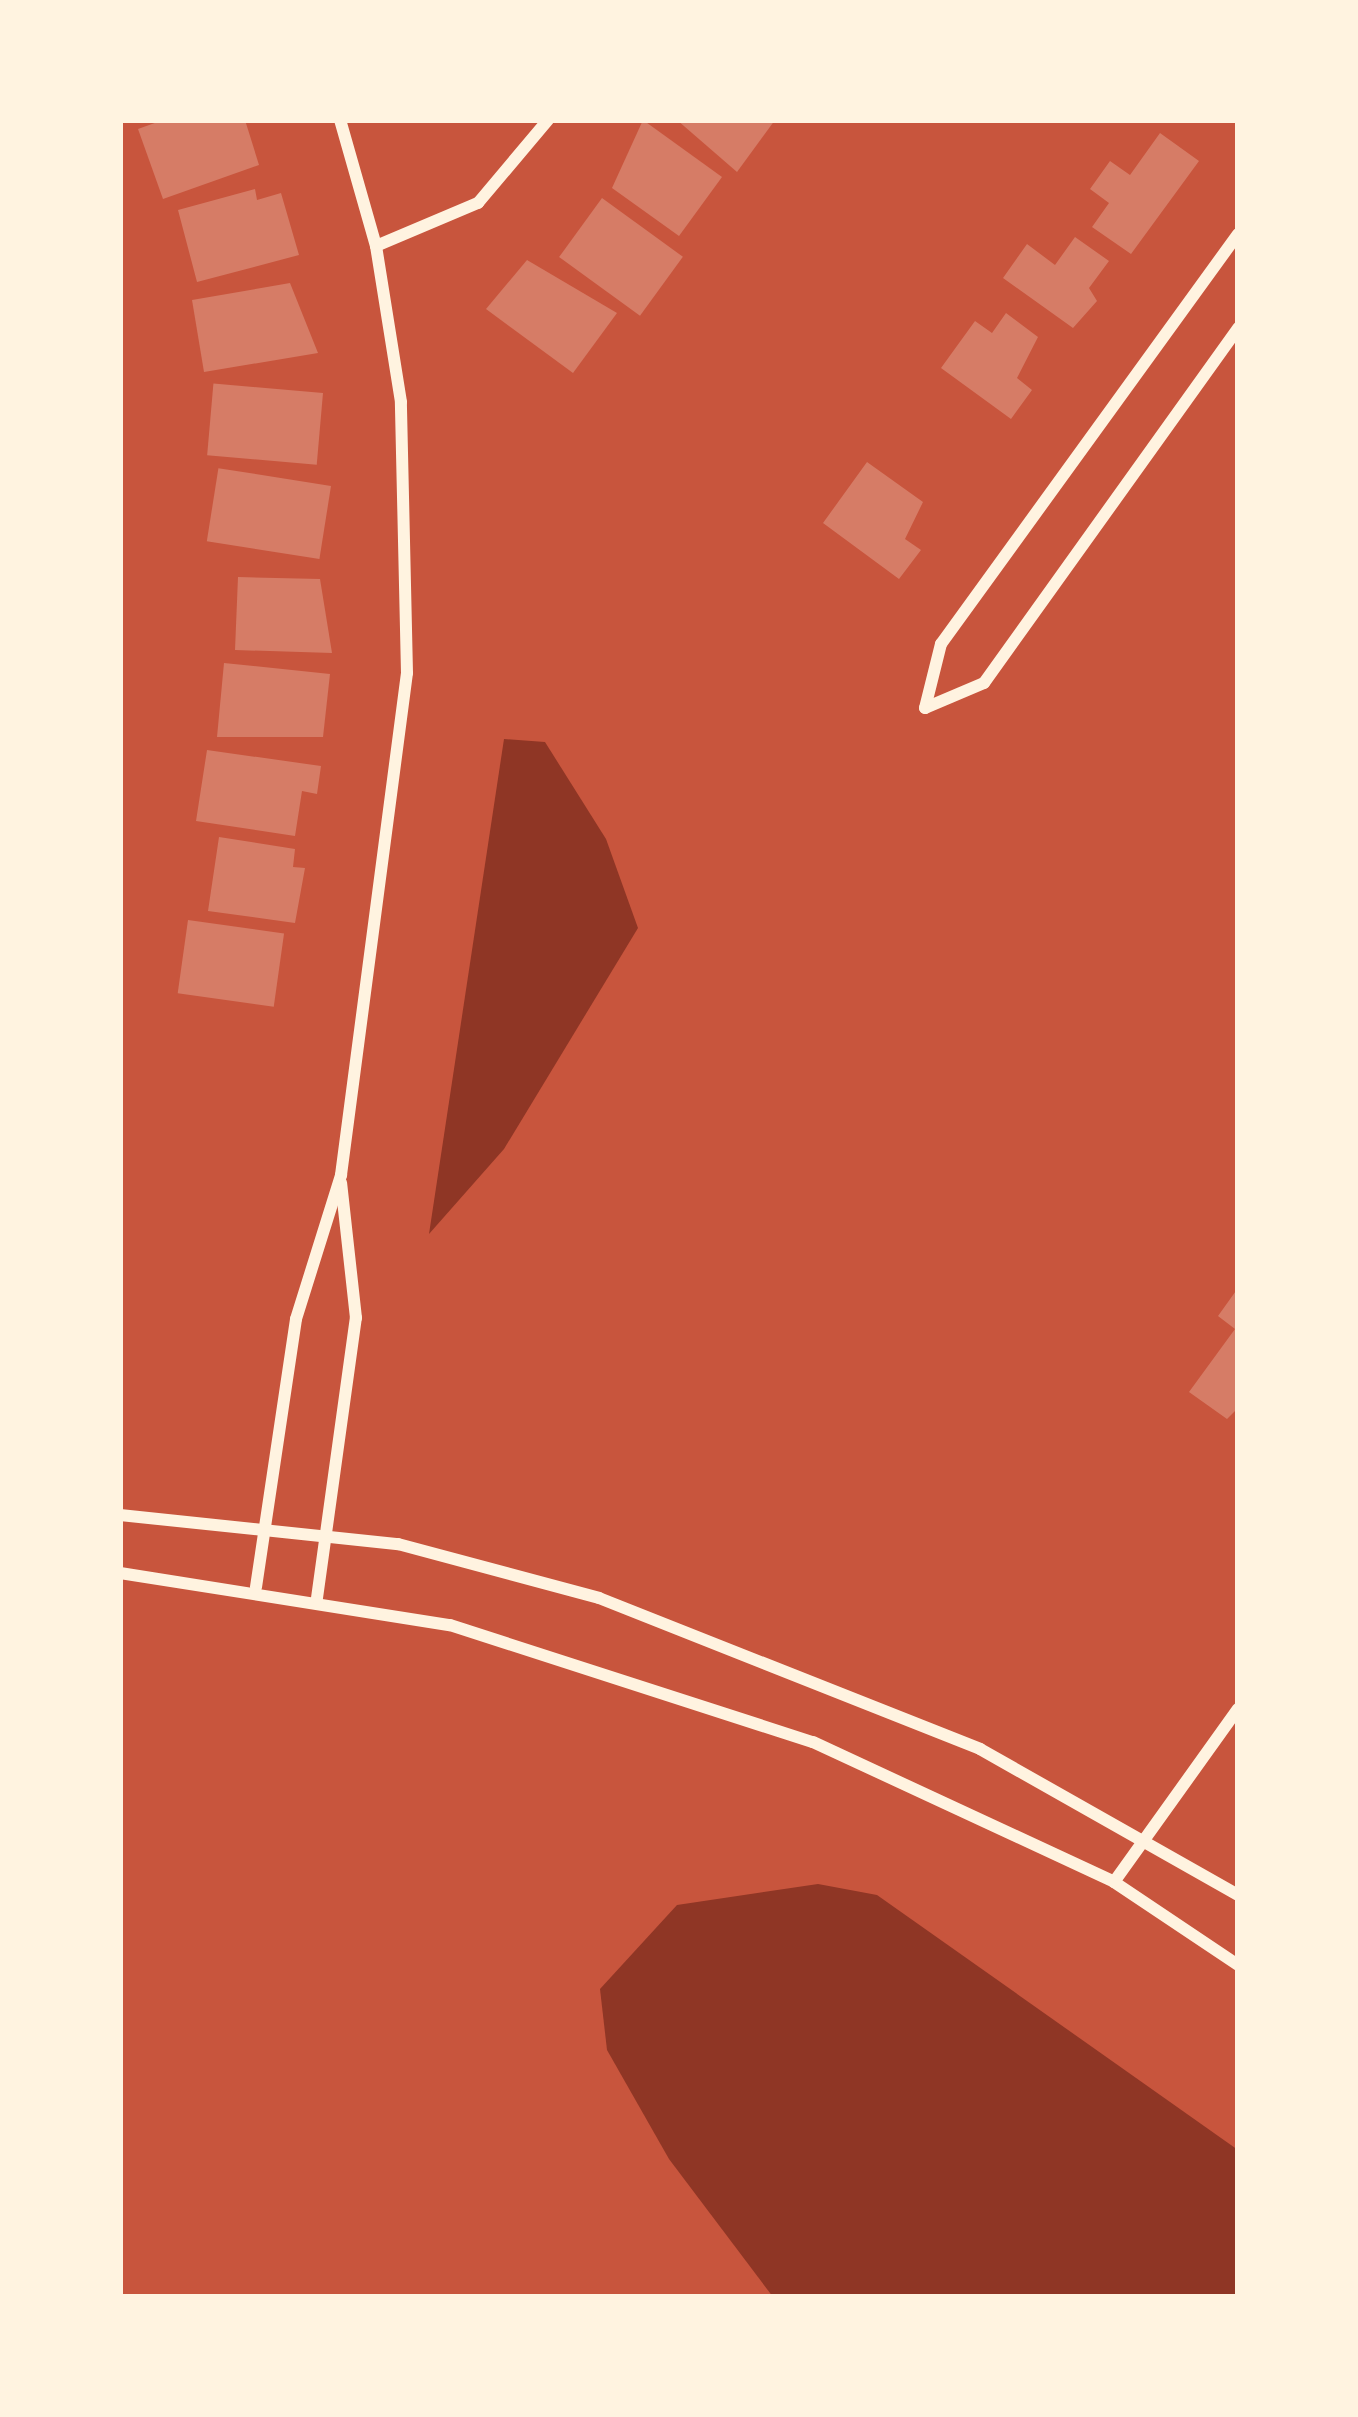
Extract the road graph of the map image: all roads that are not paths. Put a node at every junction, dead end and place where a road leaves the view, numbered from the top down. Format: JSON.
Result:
{"nodes":[{"id":1,"x":340,"y":120,"type":"edge"},
{"id":2,"x":548,"y":120,"type":"edge"},
{"id":3,"x":1238,"y":235,"type":"edge"},
{"id":4,"x":376,"y":246,"type":"junction"},
{"id":5,"x":1238,"y":328,"type":"edge"},
{"id":6,"x":341,"y":1175,"type":"junction"},
{"id":7,"x":120,"y":1515,"type":"edge"},
{"id":8,"x":266,"y":1527,"type":"junction"},
{"id":9,"x":327,"y":1534,"type":"junction"},
{"id":10,"x":120,"y":1573,"type":"edge"},
{"id":11,"x":256,"y":1587,"type":"junction"},
{"id":12,"x":317,"y":1598,"type":"junction"},
{"id":13,"x":1238,"y":1708,"type":"edge"},
{"id":14,"x":1148,"y":1835,"type":"junction"},
{"id":15,"x":1114,"y":1882,"type":"junction"},
{"id":16,"x":1238,"y":1895,"type":"edge"},
{"id":17,"x":1238,"y":1965,"type":"edge"}],
"edges":[{"from":1,"to":4,"type":"street"},
{"from":2,"to":4,"type":"street"},
{"from":3,"to":5,"type":"street"},
{"from":4,"to":6,"type":"street"},
{"from":6,"to":8,"type":"street"},
{"from":6,"to":9,"type":"street"},
{"from":7,"to":8,"type":"street"},
{"from":8,"to":9,"type":"street"},
{"from":8,"to":11,"type":"street"},
{"from":9,"to":12,"type":"street"},
{"from":9,"to":14,"type":"street"},
{"from":10,"to":11,"type":"street"},
{"from":11,"to":12,"type":"street"},
{"from":12,"to":15,"type":"street"},
{"from":13,"to":14,"type":"street"},
{"from":14,"to":15,"type":"street"},
{"from":14,"to":16,"type":"street"},
{"from":15,"to":17,"type":"street"}]}
